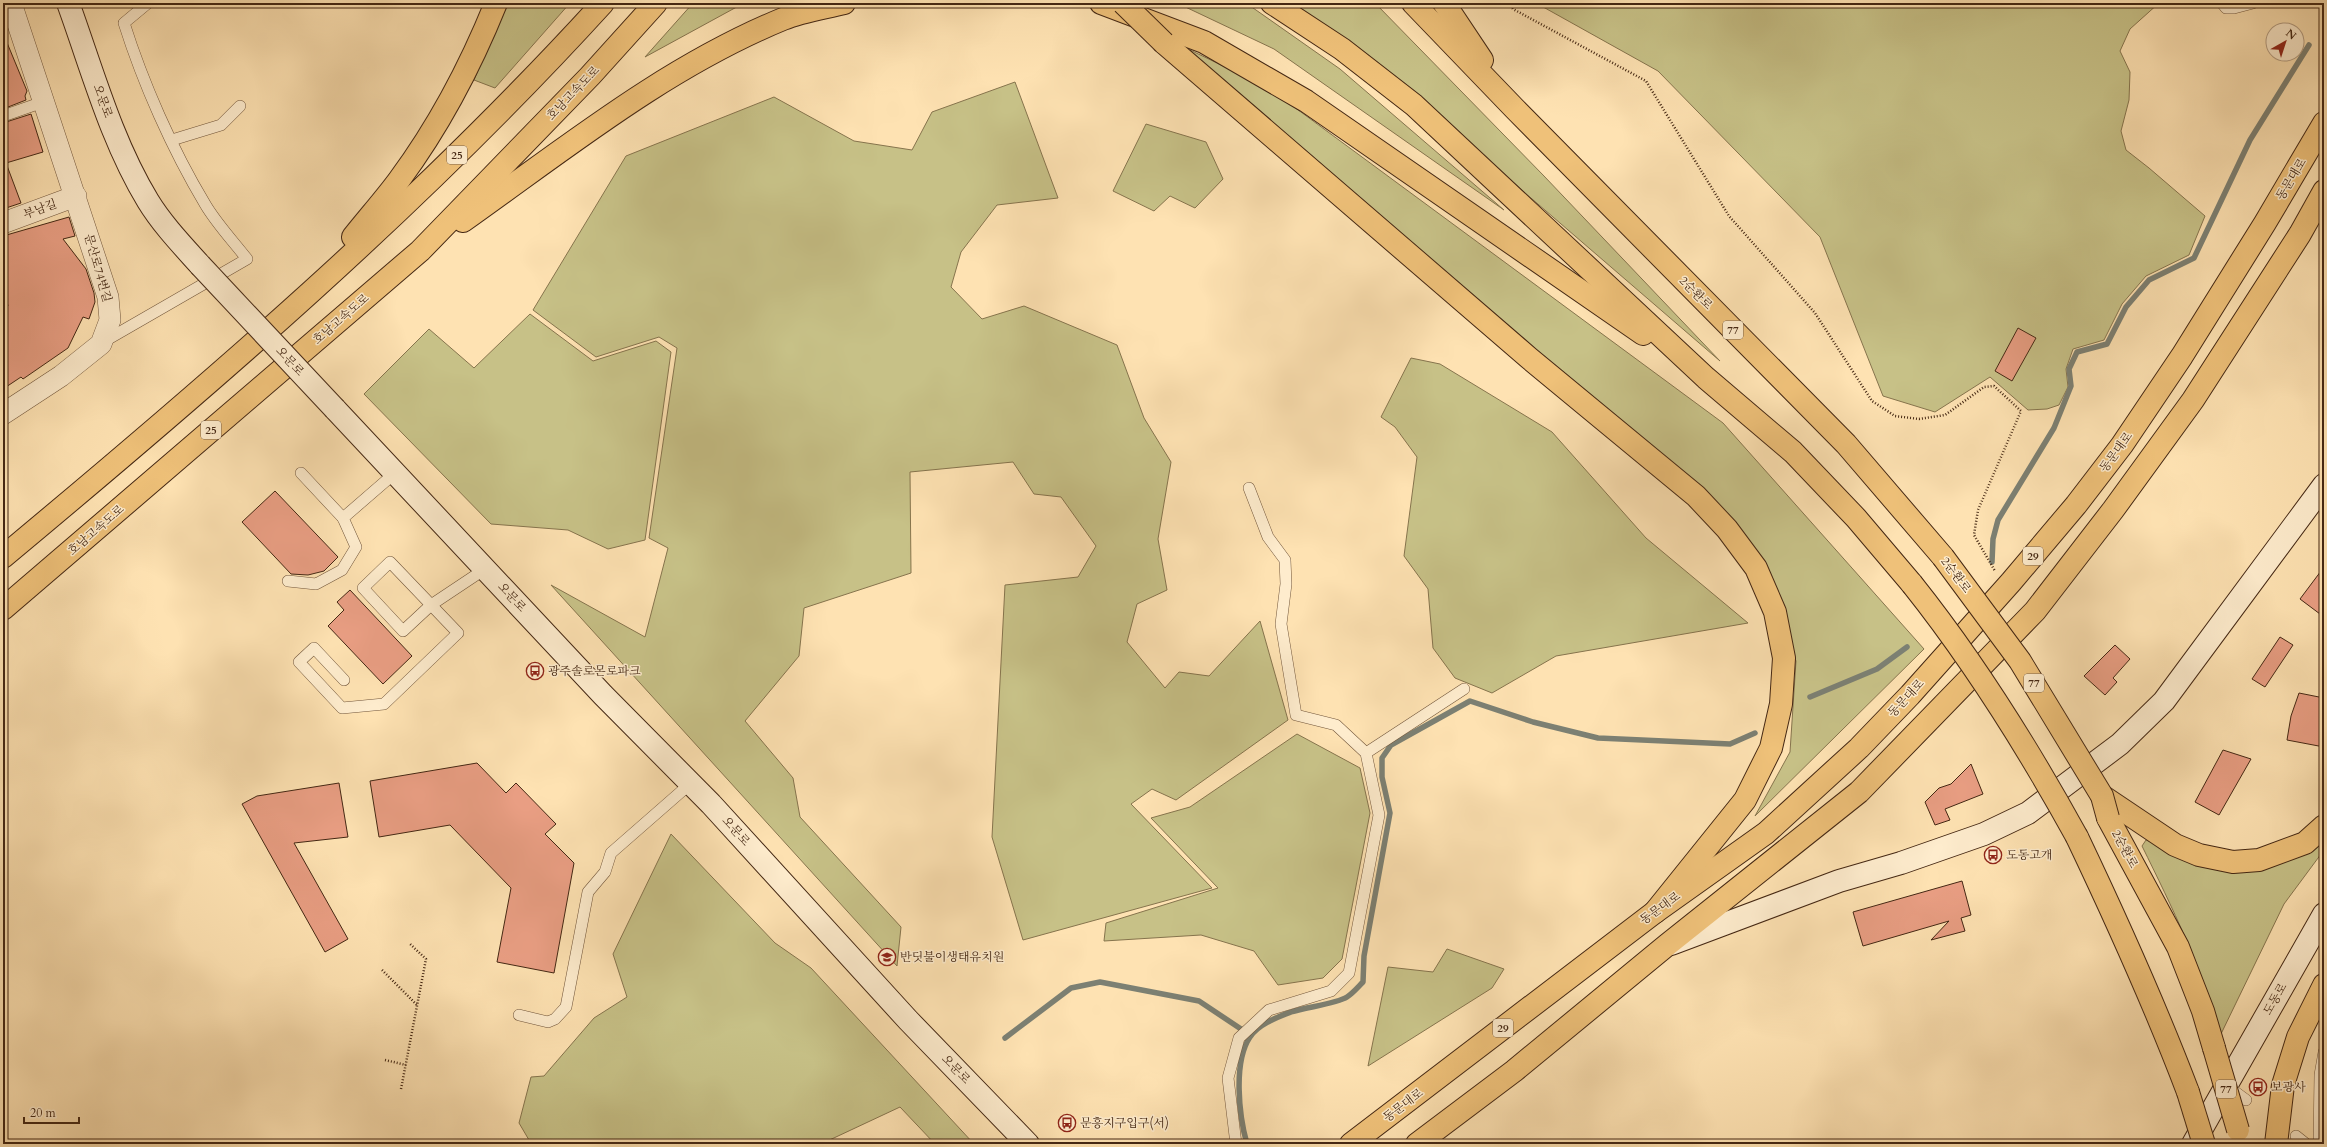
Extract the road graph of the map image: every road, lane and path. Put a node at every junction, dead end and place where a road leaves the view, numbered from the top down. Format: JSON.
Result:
{"nodes":[{"id":1,"x":11,"y":3,"type":"edge"},
{"id":2,"x":68,"y":3,"type":"edge"},
{"id":3,"x":148,"y":3,"type":"edge"},
{"id":4,"x":496,"y":3,"type":"edge"},
{"id":5,"x":603,"y":3,"type":"edge"},
{"id":6,"x":656,"y":3,"type":"edge"},
{"id":7,"x":844,"y":3,"type":"edge"},
{"id":8,"x":1101,"y":3,"type":"edge"},
{"id":9,"x":1123,"y":3,"type":"edge"},
{"id":10,"x":1272,"y":3,"type":"edge"},
{"id":11,"x":1413,"y":3,"type":"edge"},
{"id":12,"x":1444,"y":3,"type":"edge"},
{"id":13,"x":1509,"y":3,"type":"edge"},
{"id":14,"x":2222,"y":3,"type":"edge"},
{"id":15,"x":2253,"y":3,"type":"edge"},
{"id":16,"x":3,"y":6,"type":"edge"},
{"id":17,"x":43,"y":102,"type":"junction"},
{"id":18,"x":240,"y":106,"type":"dead end"},
{"id":19,"x":1515,"y":109,"type":"junction"},
{"id":20,"x":3,"y":116,"type":"edge"},
{"id":21,"x":2324,"y":123,"type":"edge"},
{"id":22,"x":172,"y":140,"type":"junction"},
{"id":23,"x":2324,"y":191,"type":"edge"},
{"id":24,"x":76,"y":196,"type":"junction"},
{"id":25,"x":3,"y":223,"type":"edge"},
{"id":26,"x":420,"y":251,"type":"junction"},
{"id":27,"x":303,"y":298,"type":"junction"},
{"id":28,"x":101,"y":344,"type":"junction"},
{"id":29,"x":1706,"y":378,"type":"junction"},
{"id":30,"x":3,"y":414,"type":"edge"},
{"id":31,"x":301,"y":473,"type":"dead end"},
{"id":32,"x":395,"y":473,"type":"junction"},
{"id":33,"x":2324,"y":484,"type":"edge"},
{"id":34,"x":1249,"y":488,"type":"dead end"},
{"id":35,"x":342,"y":518,"type":"junction"},
{"id":36,"x":3,"y":557,"type":"edge"},
{"id":37,"x":486,"y":569,"type":"junction"},
{"id":38,"x":288,"y":580,"type":"dead end"},
{"id":39,"x":2006,"y":588,"type":"junction"},
{"id":40,"x":431,"y":605,"type":"junction"},
{"id":41,"x":3,"y":610,"type":"edge"},
{"id":42,"x":344,"y":680,"type":"dead end"},
{"id":43,"x":1464,"y":689,"type":"dead end"},
{"id":44,"x":1366,"y":754,"type":"junction"},
{"id":45,"x":691,"y":783,"type":"junction"},
{"id":46,"x":2116,"y":813,"type":"junction"},
{"id":47,"x":2324,"y":826,"type":"edge"},
{"id":48,"x":1655,"y":912,"type":"junction"},
{"id":49,"x":2324,"y":914,"type":"edge"},
{"id":50,"x":409,"y":943,"type":"dead end"},
{"id":51,"x":1667,"y":945,"type":"junction"},
{"id":52,"x":382,"y":970,"type":"dead end"},
{"id":53,"x":2324,"y":985,"type":"edge"},
{"id":54,"x":417,"y":1005,"type":"junction"},
{"id":55,"x":519,"y":1015,"type":"dead end"},
{"id":56,"x":2324,"y":1052,"type":"edge"},
{"id":57,"x":385,"y":1060,"type":"dead end"},
{"id":58,"x":406,"y":1065,"type":"junction"},
{"id":59,"x":2226,"y":1085,"type":"junction"},
{"id":60,"x":401,"y":1089,"type":"dead end"},
{"id":61,"x":2246,"y":1100,"type":"dead end"},
{"id":62,"x":2296,"y":1136,"type":"dead end"},
{"id":63,"x":2239,"y":1137,"type":"edge"},
{"id":64,"x":1028,"y":1144,"type":"edge"},
{"id":65,"x":1236,"y":1144,"type":"edge"},
{"id":66,"x":1351,"y":1144,"type":"edge"},
{"id":67,"x":1417,"y":1144,"type":"edge"},
{"id":68,"x":2193,"y":1144,"type":"edge"},
{"id":69,"x":2204,"y":1144,"type":"edge"},
{"id":70,"x":2276,"y":1144,"type":"edge"},
{"id":71,"x":2306,"y":1144,"type":"edge"},
{"id":72,"x":2319,"y":1144,"type":"edge"}],
"edges":[{"from":1,"to":16,"type":"street"},
{"from":1,"to":17,"type":"street","name":"문산로74번길"},
{"from":2,"to":32,"type":"main road","name":"오문로","bridge":true},
{"from":3,"to":22,"type":"lane"},
{"from":4,"to":27,"type":"main road"},
{"from":5,"to":27,"type":"main road","number":"25"},
{"from":6,"to":26,"type":"main road","name":"호남고속도로","number":"25"},
{"from":7,"to":26,"type":"main road"},
{"from":8,"to":29,"type":"main road"},
{"from":9,"to":48,"type":"main road","bridge":true},
{"from":10,"to":29,"type":"main road"},
{"from":11,"to":19,"type":"main road"},
{"from":12,"to":19,"type":"main road"},
{"from":13,"to":39,"type":"path"},
{"from":14,"to":15,"type":"lane"},
{"from":17,"to":20,"type":"lane"},
{"from":17,"to":24,"type":"street","name":"문산로74번길"},
{"from":18,"to":22,"type":"lane"},
{"from":19,"to":46,"type":"main road","name":"2순환로","number":"77","bridge":true},
{"from":21,"to":39,"type":"main road","name":"동문대로","number":"29"},
{"from":22,"to":28,"type":"lane"},
{"from":23,"to":51,"type":"main road"},
{"from":24,"to":25,"type":"street","name":"부남길"},
{"from":24,"to":28,"type":"street","name":"문산로74번길"},
{"from":26,"to":41,"type":"main road","name":"호남고속도로","number":"25"},
{"from":27,"to":36,"type":"main road","number":"25"},
{"from":28,"to":30,"type":"street"},
{"from":29,"to":69,"type":"main road","bridge":true},
{"from":31,"to":35,"type":"lane"},
{"from":32,"to":35,"type":"lane"},
{"from":32,"to":37,"type":"main road","name":"오문로"},
{"from":33,"to":51,"type":"main road"},
{"from":34,"to":44,"type":"lane"},
{"from":35,"to":38,"type":"lane"},
{"from":37,"to":40,"type":"lane"},
{"from":37,"to":45,"type":"main road","name":"오문로"},
{"from":39,"to":48,"type":"main road","name":"동문대로","number":"29"},
{"from":40,"to":40,"type":"lane"},
{"from":40,"to":42,"type":"lane"},
{"from":43,"to":44,"type":"lane"},
{"from":44,"to":65,"type":"lane"},
{"from":45,"to":55,"type":"lane"},
{"from":45,"to":64,"type":"main road","name":"오문로"},
{"from":46,"to":47,"type":"main road"},
{"from":46,"to":63,"type":"main road","name":"2순환로","number":"77","bridge":true},
{"from":48,"to":66,"type":"main road","name":"동문대로","number":"29"},
{"from":49,"to":59,"type":"main road","name":"도동로"},
{"from":50,"to":54,"type":"path"},
{"from":51,"to":67,"type":"main road"},
{"from":52,"to":54,"type":"path"},
{"from":53,"to":70,"type":"main road"},
{"from":54,"to":58,"type":"path"},
{"from":56,"to":72,"type":"lane"},
{"from":57,"to":58,"type":"path"},
{"from":58,"to":60,"type":"path"},
{"from":59,"to":61,"type":"lane"},
{"from":59,"to":68,"type":"main road","name":"도동로"},
{"from":62,"to":71,"type":"lane"}]}
